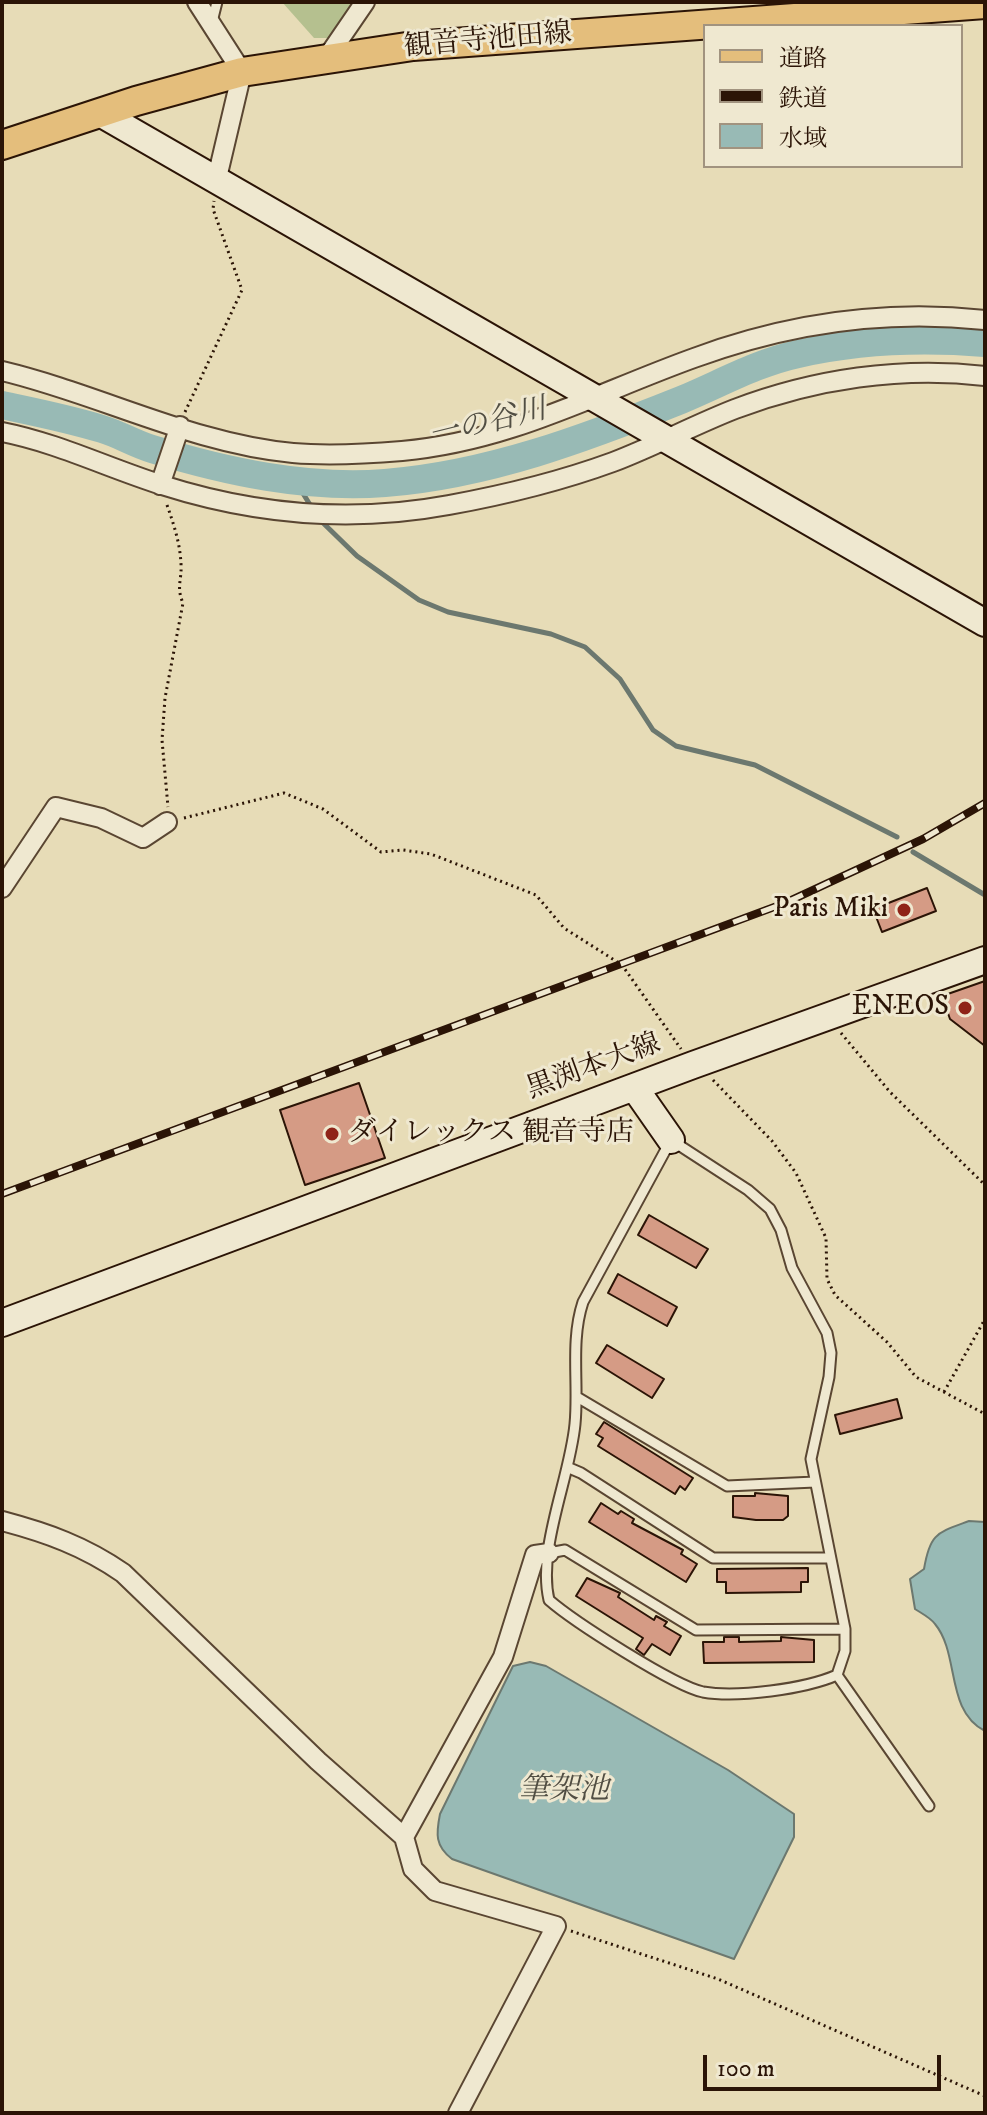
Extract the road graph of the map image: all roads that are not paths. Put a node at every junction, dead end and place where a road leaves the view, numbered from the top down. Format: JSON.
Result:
{"nodes":[{"id":1,"x":197,"y":2,"type":"edge"},
{"id":2,"x":217,"y":2,"type":"edge"},
{"id":3,"x":365,"y":2,"type":"edge"},
{"id":4,"x":985,"y":4,"type":"edge"},
{"id":5,"x":713,"y":24,"type":"edge"},
{"id":6,"x":212,"y":25,"type":"junction"},
{"id":7,"x":703,"y":25,"type":"edge"},
{"id":8,"x":326,"y":59,"type":"junction"},
{"id":9,"x":242,"y":72,"type":"junction"},
{"id":10,"x":100,"y":113,"type":"junction"},
{"id":11,"x":2,"y":145,"type":"edge"},
{"id":12,"x":216,"y":182,"type":"junction"},
{"id":13,"x":985,"y":320,"type":"edge"},
{"id":14,"x":2,"y":371,"type":"edge"},
{"id":15,"x":985,"y":376,"type":"edge"},
{"id":16,"x":595,"y":396,"type":"junction"},
{"id":17,"x":180,"y":426,"type":"junction"},
{"id":18,"x":2,"y":432,"type":"edge"},
{"id":19,"x":670,"y":439,"type":"junction"},
{"id":20,"x":160,"y":485,"type":"junction"},
{"id":21,"x":985,"y":623,"type":"edge"},
{"id":22,"x":167,"y":822,"type":"road end"},
{"id":23,"x":2,"y":888,"type":"edge"},
{"id":24,"x":985,"y":960,"type":"edge"},
{"id":25,"x":634,"y":1087,"type":"junction"},
{"id":26,"x":671,"y":1140,"type":"junction"},
{"id":27,"x":2,"y":1323,"type":"edge"},
{"id":28,"x":577,"y":1397,"type":"junction"},
{"id":29,"x":567,"y":1467,"type":"junction"},
{"id":30,"x":815,"y":1482,"type":"junction"},
{"id":31,"x":2,"y":1521,"type":"edge"},
{"id":32,"x":549,"y":1553,"type":"junction"},
{"id":33,"x":830,"y":1558,"type":"junction"},
{"id":34,"x":845,"y":1629,"type":"junction"},
{"id":35,"x":837,"y":1675,"type":"junction"},
{"id":36,"x":929,"y":1806,"type":"dead end"},
{"id":37,"x":404,"y":1837,"type":"junction"},
{"id":38,"x":458,"y":2113,"type":"edge"}],
"edges":[{"from":1,"to":6,"type":"street"},
{"from":2,"to":6,"type":"lane"},
{"from":3,"to":8,"type":"street"},
{"from":4,"to":5,"type":"main road","name":"観音寺池田線"},
{"from":6,"to":9,"type":"street"},
{"from":7,"to":8,"type":"main road","name":"観音寺池田線"},
{"from":8,"to":9,"type":"main road","name":"観音寺池田線"},
{"from":9,"to":10,"type":"main road","name":"観音寺池田線"},
{"from":9,"to":12,"type":"street"},
{"from":10,"to":11,"type":"main road","name":"観音寺池田線"},
{"from":10,"to":12,"type":"street"},
{"from":12,"to":16,"type":"street"},
{"from":13,"to":16,"type":"street"},
{"from":14,"to":17,"type":"street"},
{"from":15,"to":19,"type":"street"},
{"from":16,"to":17,"type":"street"},
{"from":16,"to":19,"type":"street"},
{"from":17,"to":20,"type":"street"},
{"from":18,"to":20,"type":"street"},
{"from":19,"to":20,"type":"street"},
{"from":19,"to":21,"type":"street"},
{"from":22,"to":23,"type":"street"},
{"from":24,"to":25,"type":"street","name":"黒渕本大線"},
{"from":25,"to":26,"type":"street"},
{"from":25,"to":27,"type":"street","name":"黒渕本大線"},
{"from":26,"to":28,"type":"lane"},
{"from":26,"to":30,"type":"lane"},
{"from":28,"to":29,"type":"lane"},
{"from":28,"to":30,"type":"lane"},
{"from":29,"to":32,"type":"lane"},
{"from":29,"to":33,"type":"lane"},
{"from":30,"to":33,"type":"lane"},
{"from":31,"to":37,"type":"street"},
{"from":32,"to":34,"type":"lane"},
{"from":32,"to":35,"type":"lane"},
{"from":32,"to":37,"type":"street"},
{"from":33,"to":34,"type":"lane"},
{"from":34,"to":35,"type":"lane"},
{"from":35,"to":36,"type":"lane"},
{"from":37,"to":38,"type":"street"}]}
